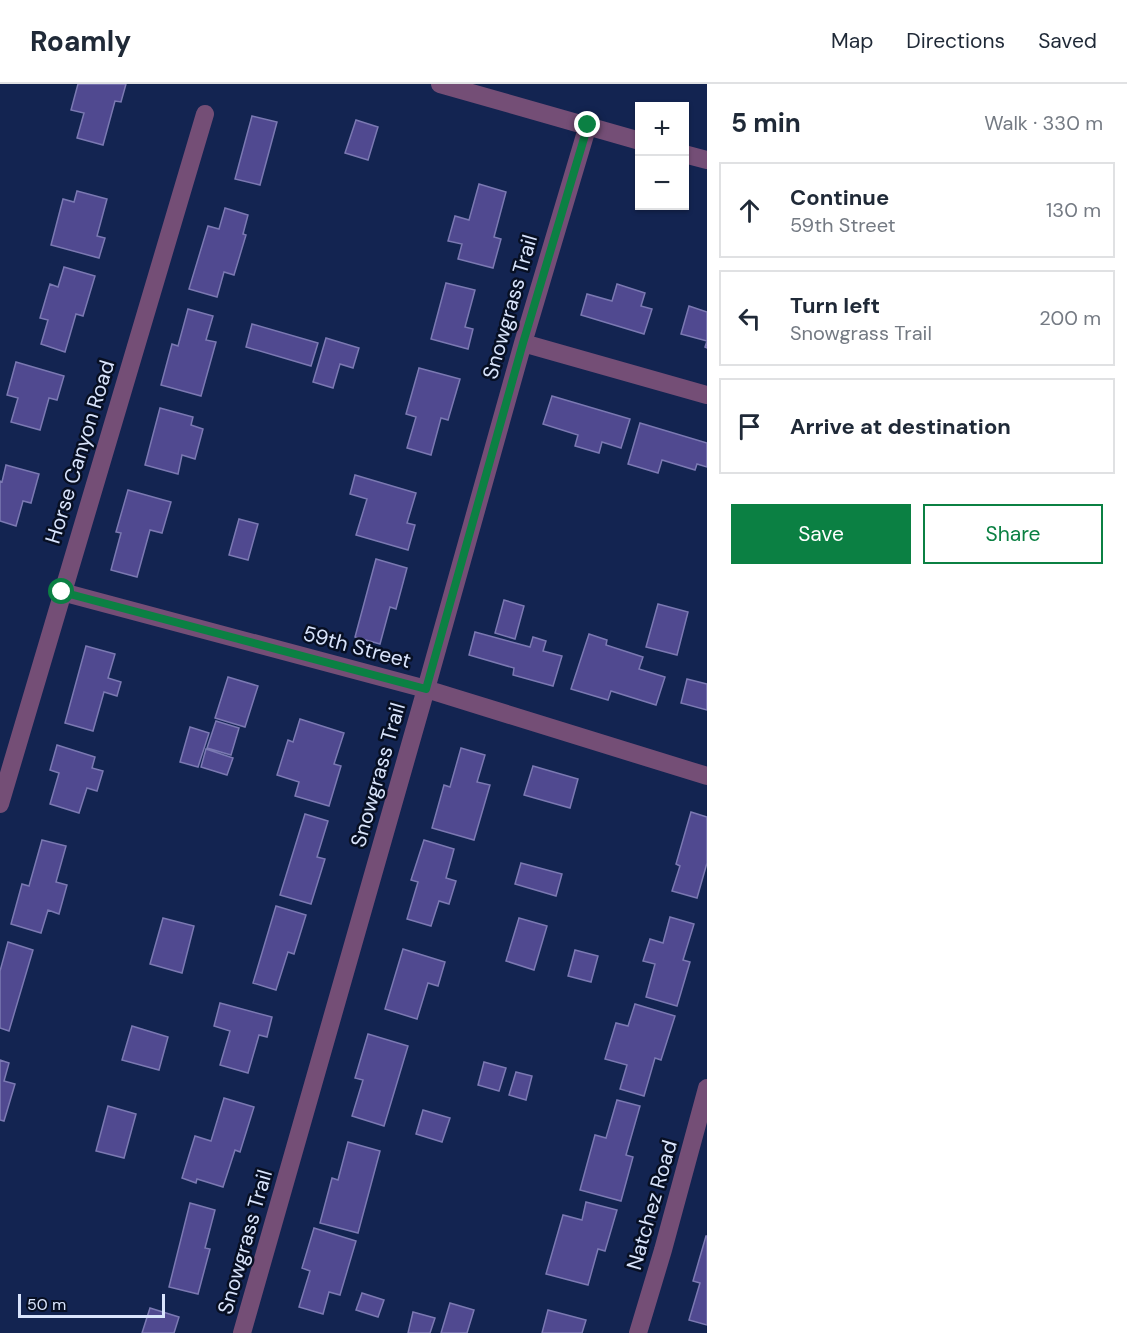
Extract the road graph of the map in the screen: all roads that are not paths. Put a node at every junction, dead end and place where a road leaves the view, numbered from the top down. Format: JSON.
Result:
{"nodes":[{"id":1,"x":440,"y":84,"type":"edge"},
{"id":2,"x":205,"y":114,"type":"dead end"},
{"id":3,"x":588,"y":125,"type":"junction"},
{"id":4,"x":635,"y":140,"type":"edge"},
{"id":5,"x":689,"y":155,"type":"edge"},
{"id":6,"x":707,"y":160,"type":"edge"},
{"id":7,"x":523,"y":343,"type":"junction"},
{"id":8,"x":707,"y":395,"type":"edge"},
{"id":9,"x":62,"y":592,"type":"junction"},
{"id":10,"x":426,"y":689,"type":"junction"},
{"id":11,"x":707,"y":776,"type":"edge"},
{"id":12,"x":0,"y":804,"type":"edge"},
{"id":13,"x":707,"y":1088,"type":"edge"},
{"id":14,"x":242,"y":1333,"type":"edge"},
{"id":15,"x":638,"y":1333,"type":"edge"}],
"edges":[{"from":1,"to":3,"type":"street"},
{"from":2,"to":9,"type":"street","name":"Horse Canyon Road"},
{"from":3,"to":4,"type":"street"},
{"from":3,"to":7,"type":"street","name":"Snowgrass Trail"},
{"from":5,"to":6,"type":"street"},
{"from":7,"to":8,"type":"street"},
{"from":7,"to":10,"type":"street","name":"Snowgrass Trail"},
{"from":9,"to":10,"type":"street","name":"59th Street"},
{"from":9,"to":12,"type":"street","name":"Horse Canyon Road"},
{"from":10,"to":11,"type":"street","name":"59th Street"},
{"from":10,"to":14,"type":"street","name":"Snowgrass Trail"},
{"from":13,"to":15,"type":"street","name":"Natchez Road"}]}
